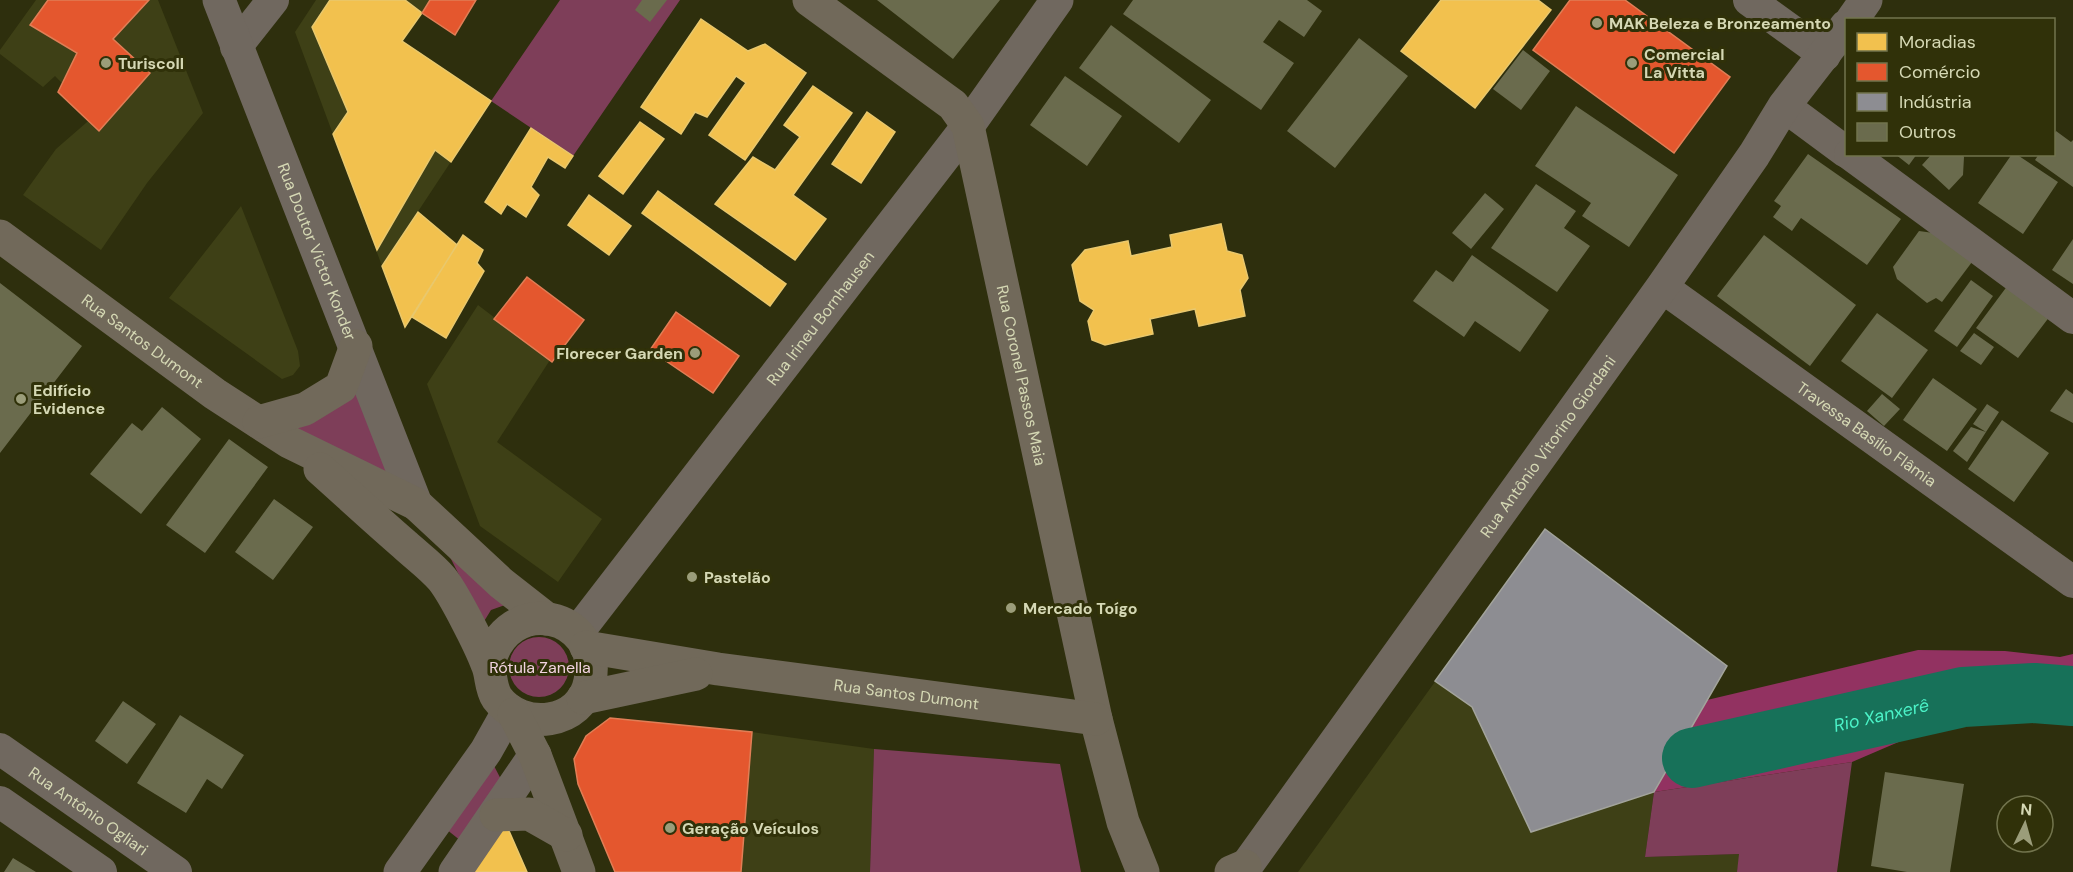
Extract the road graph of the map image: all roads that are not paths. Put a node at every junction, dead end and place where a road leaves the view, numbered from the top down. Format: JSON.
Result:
{"nodes":[{"id":1,"x":219,"y":0,"type":"edge"},
{"id":2,"x":273,"y":0,"type":"edge"},
{"id":3,"x":809,"y":0,"type":"edge"},
{"id":4,"x":1057,"y":0,"type":"edge"},
{"id":5,"x":1749,"y":0,"type":"edge"},
{"id":6,"x":1866,"y":0,"type":"edge"},
{"id":7,"x":1853,"y":18,"type":"edge"},
{"id":8,"x":1845,"y":28,"type":"edge"},
{"id":9,"x":236,"y":47,"type":"junction"},
{"id":10,"x":1825,"y":55,"type":"junction"},
{"id":11,"x":1784,"y":106,"type":"junction"},
{"id":12,"x":968,"y":126,"type":"junction"},
{"id":13,"x":1845,"y":151,"type":"edge"},
{"id":14,"x":1852,"y":156,"type":"edge"},
{"id":15,"x":0,"y":236,"type":"edge"},
{"id":16,"x":1662,"y":287,"type":"junction"},
{"id":17,"x":2073,"y":318,"type":"edge"},
{"id":18,"x":356,"y":346,"type":"junction"},
{"id":19,"x":259,"y":422,"type":"junction"},
{"id":20,"x":290,"y":442,"type":"junction"},
{"id":21,"x":416,"y":504,"type":"junction"},
{"id":22,"x":442,"y":579,"type":"junction"},
{"id":23,"x":2073,"y":582,"type":"edge"},
{"id":24,"x":547,"y":619,"type":"junction"},
{"id":25,"x":582,"y":640,"type":"junction"},
{"id":26,"x":488,"y":666,"type":"junction"},
{"id":27,"x":718,"y":669,"type":"junction"},
{"id":28,"x":583,"y":698,"type":"junction"},
{"id":29,"x":511,"y":712,"type":"junction"},
{"id":30,"x":555,"y":718,"type":"junction"},
{"id":31,"x":1096,"y":719,"type":"junction"},
{"id":32,"x":0,"y":749,"type":"edge"},
{"id":33,"x":535,"y":755,"type":"junction"},
{"id":34,"x":38,"y":775,"type":"junction"},
{"id":35,"x":7,"y":807,"type":"edge"},
{"id":36,"x":496,"y":815,"type":"junction"},
{"id":37,"x":431,"y":827,"type":"junction"},
{"id":38,"x":566,"y":835,"type":"junction"},
{"id":39,"x":461,"y":864,"type":"edge"},
{"id":40,"x":159,"y":867,"type":"edge"},
{"id":41,"x":1141,"y":868,"type":"edge"},
{"id":42,"x":1239,"y":870,"type":"edge"},
{"id":43,"x":100,"y":872,"type":"edge"},
{"id":44,"x":400,"y":872,"type":"edge"},
{"id":45,"x":579,"y":872,"type":"edge"}],
"edges":[{"from":1,"to":9,"type":"street","name":"Rua Doutor Victor Konder"},
{"from":2,"to":9,"type":"street"},
{"from":3,"to":12,"type":"main road","name":"Rua Coronel Passos Maia"},
{"from":4,"to":12,"type":"street","name":"Rua Irineu Bornhausen"},
{"from":5,"to":10,"type":"street"},
{"from":6,"to":7,"type":"street"},
{"from":8,"to":10,"type":"street","name":"Rua Antônio Vitorino Giordani"},
{"from":9,"to":18,"type":"street","name":"Rua Doutor Victor Konder"},
{"from":10,"to":11,"type":"street","name":"Rua Antônio Vitorino Giordani"},
{"from":11,"to":13,"type":"street"},
{"from":11,"to":16,"type":"street","name":"Rua Antônio Vitorino Giordani"},
{"from":12,"to":25,"type":"street","name":"Rua Irineu Bornhausen"},
{"from":12,"to":31,"type":"main road","name":"Rua Coronel Passos Maia"},
{"from":14,"to":17,"type":"street"},
{"from":15,"to":19,"type":"main road","name":"Rua Santos Dumont"},
{"from":16,"to":23,"type":"street","name":"Travessa Basílio Flâmia"},
{"from":16,"to":42,"type":"street","name":"Rua Antônio Vitorino Giordani"},
{"from":18,"to":19,"type":"main road"},
{"from":18,"to":21,"type":"street","name":"Rua Doutor Victor Konder"},
{"from":19,"to":20,"type":"main road","name":"Rua Santos Dumont"},
{"from":20,"to":21,"type":"main road","name":"Rua Santos Dumont"},
{"from":20,"to":22,"type":"main road","name":"Rua Santos Dumont"},
{"from":21,"to":22,"type":"main road"},
{"from":21,"to":24,"type":"main road","name":"Rua Santos Dumont"},
{"from":22,"to":26,"type":"main road","name":"Rua Santos Dumont"},
{"from":24,"to":25,"type":"main road"},
{"from":24,"to":26,"type":"main road"},
{"from":25,"to":27,"type":"main road","name":"Rua Santos Dumont"},
{"from":25,"to":28,"type":"main road"},
{"from":26,"to":29,"type":"main road"},
{"from":27,"to":28,"type":"main road"},
{"from":27,"to":31,"type":"main road","name":"Rua Santos Dumont"},
{"from":28,"to":30,"type":"main road"},
{"from":29,"to":30,"type":"main road"},
{"from":29,"to":33,"type":"main road"},
{"from":29,"to":37,"type":"street"},
{"from":30,"to":33,"type":"main road"},
{"from":31,"to":41,"type":"main road","name":"Rua Coronel Passos Maia"},
{"from":32,"to":34,"type":"street","name":"Rua Antônio Ogliari"},
{"from":33,"to":36,"type":"street"},
{"from":33,"to":38,"type":"main road"},
{"from":34,"to":35,"type":"street"},
{"from":34,"to":40,"type":"street","name":"Rua Antônio Ogliari"},
{"from":35,"to":43,"type":"street"},
{"from":36,"to":38,"type":"main road"},
{"from":36,"to":39,"type":"street"},
{"from":37,"to":39,"type":"street"},
{"from":37,"to":44,"type":"street"},
{"from":38,"to":45,"type":"main road"}]}
